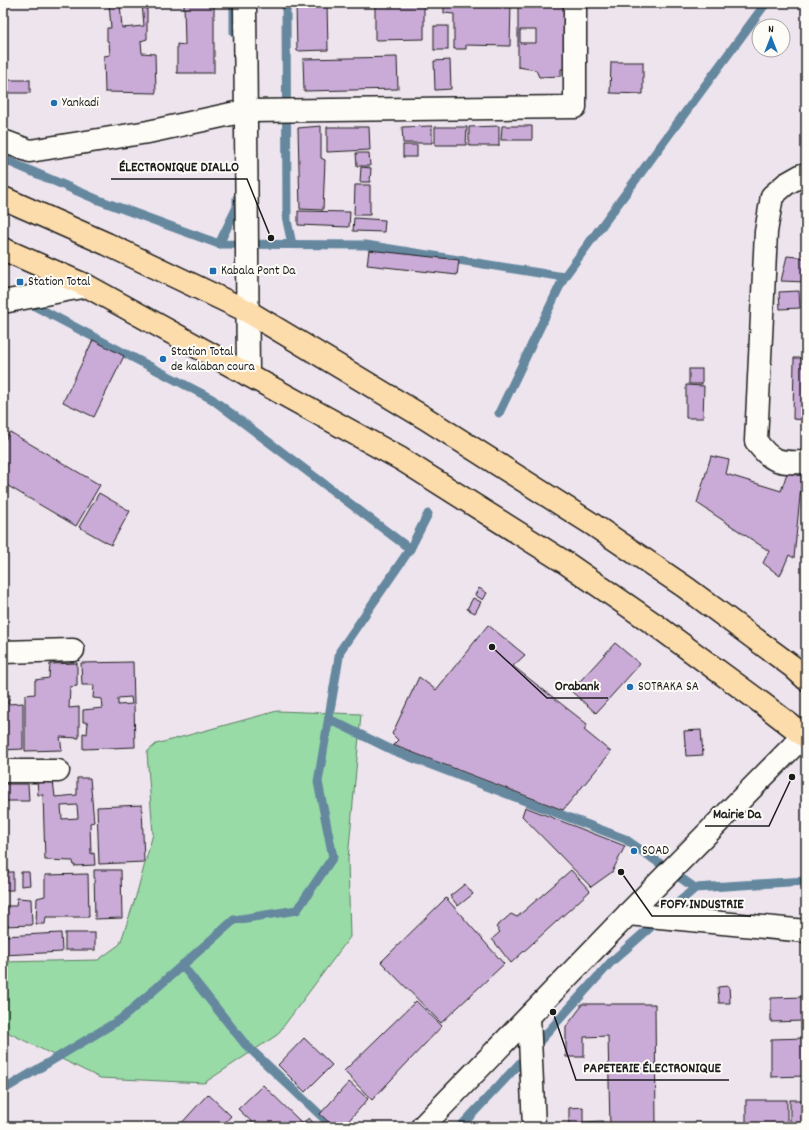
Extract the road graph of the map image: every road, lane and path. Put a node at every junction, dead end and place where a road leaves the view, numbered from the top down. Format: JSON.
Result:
{"nodes":[{"id":1,"x":245,"y":3,"type":"edge"},
{"id":2,"x":575,"y":3,"type":"edge"},
{"id":3,"x":245,"y":111,"type":"junction"},
{"id":4,"x":3,"y":140,"type":"edge"},
{"id":5,"x":806,"y":175,"type":"edge"},
{"id":6,"x":3,"y":198,"type":"edge"},
{"id":7,"x":3,"y":249,"type":"edge"},
{"id":8,"x":87,"y":286,"type":"junction"},
{"id":9,"x":3,"y":302,"type":"edge"},
{"id":10,"x":247,"y":311,"type":"junction"},
{"id":11,"x":248,"y":375,"type":"junction"},
{"id":12,"x":797,"y":462,"type":"edge"},
{"id":13,"x":73,"y":650,"type":"dead end"},
{"id":14,"x":3,"y":652,"type":"edge"},
{"id":15,"x":806,"y":679,"type":"edge"},
{"id":16,"x":805,"y":735,"type":"edge"},
{"id":17,"x":3,"y":771,"type":"edge"},
{"id":18,"x":58,"y":771,"type":"dead end"},
{"id":19,"x":628,"y":914,"type":"junction"},
{"id":20,"x":806,"y":931,"type":"edge"},
{"id":21,"x":529,"y":1017,"type":"junction"},
{"id":22,"x":422,"y":1127,"type":"edge"},
{"id":23,"x":534,"y":1127,"type":"edge"}],
"edges":[{"from":1,"to":3,"type":"street"},
{"from":2,"to":3,"type":"street"},
{"from":3,"to":4,"type":"street"},
{"from":3,"to":10,"type":"street"},
{"from":5,"to":12,"type":"street"},
{"from":6,"to":10,"type":"highway"},
{"from":7,"to":8,"type":"highway"},
{"from":8,"to":9,"type":"street"},
{"from":8,"to":11,"type":"highway"},
{"from":10,"to":11,"type":"street"},
{"from":10,"to":15,"type":"highway"},
{"from":11,"to":16,"type":"highway"},
{"from":13,"to":14,"type":"street"},
{"from":16,"to":19,"type":"street"},
{"from":17,"to":18,"type":"street"},
{"from":19,"to":20,"type":"street"},
{"from":19,"to":21,"type":"street"},
{"from":21,"to":22,"type":"street"},
{"from":21,"to":23,"type":"street"}]}
